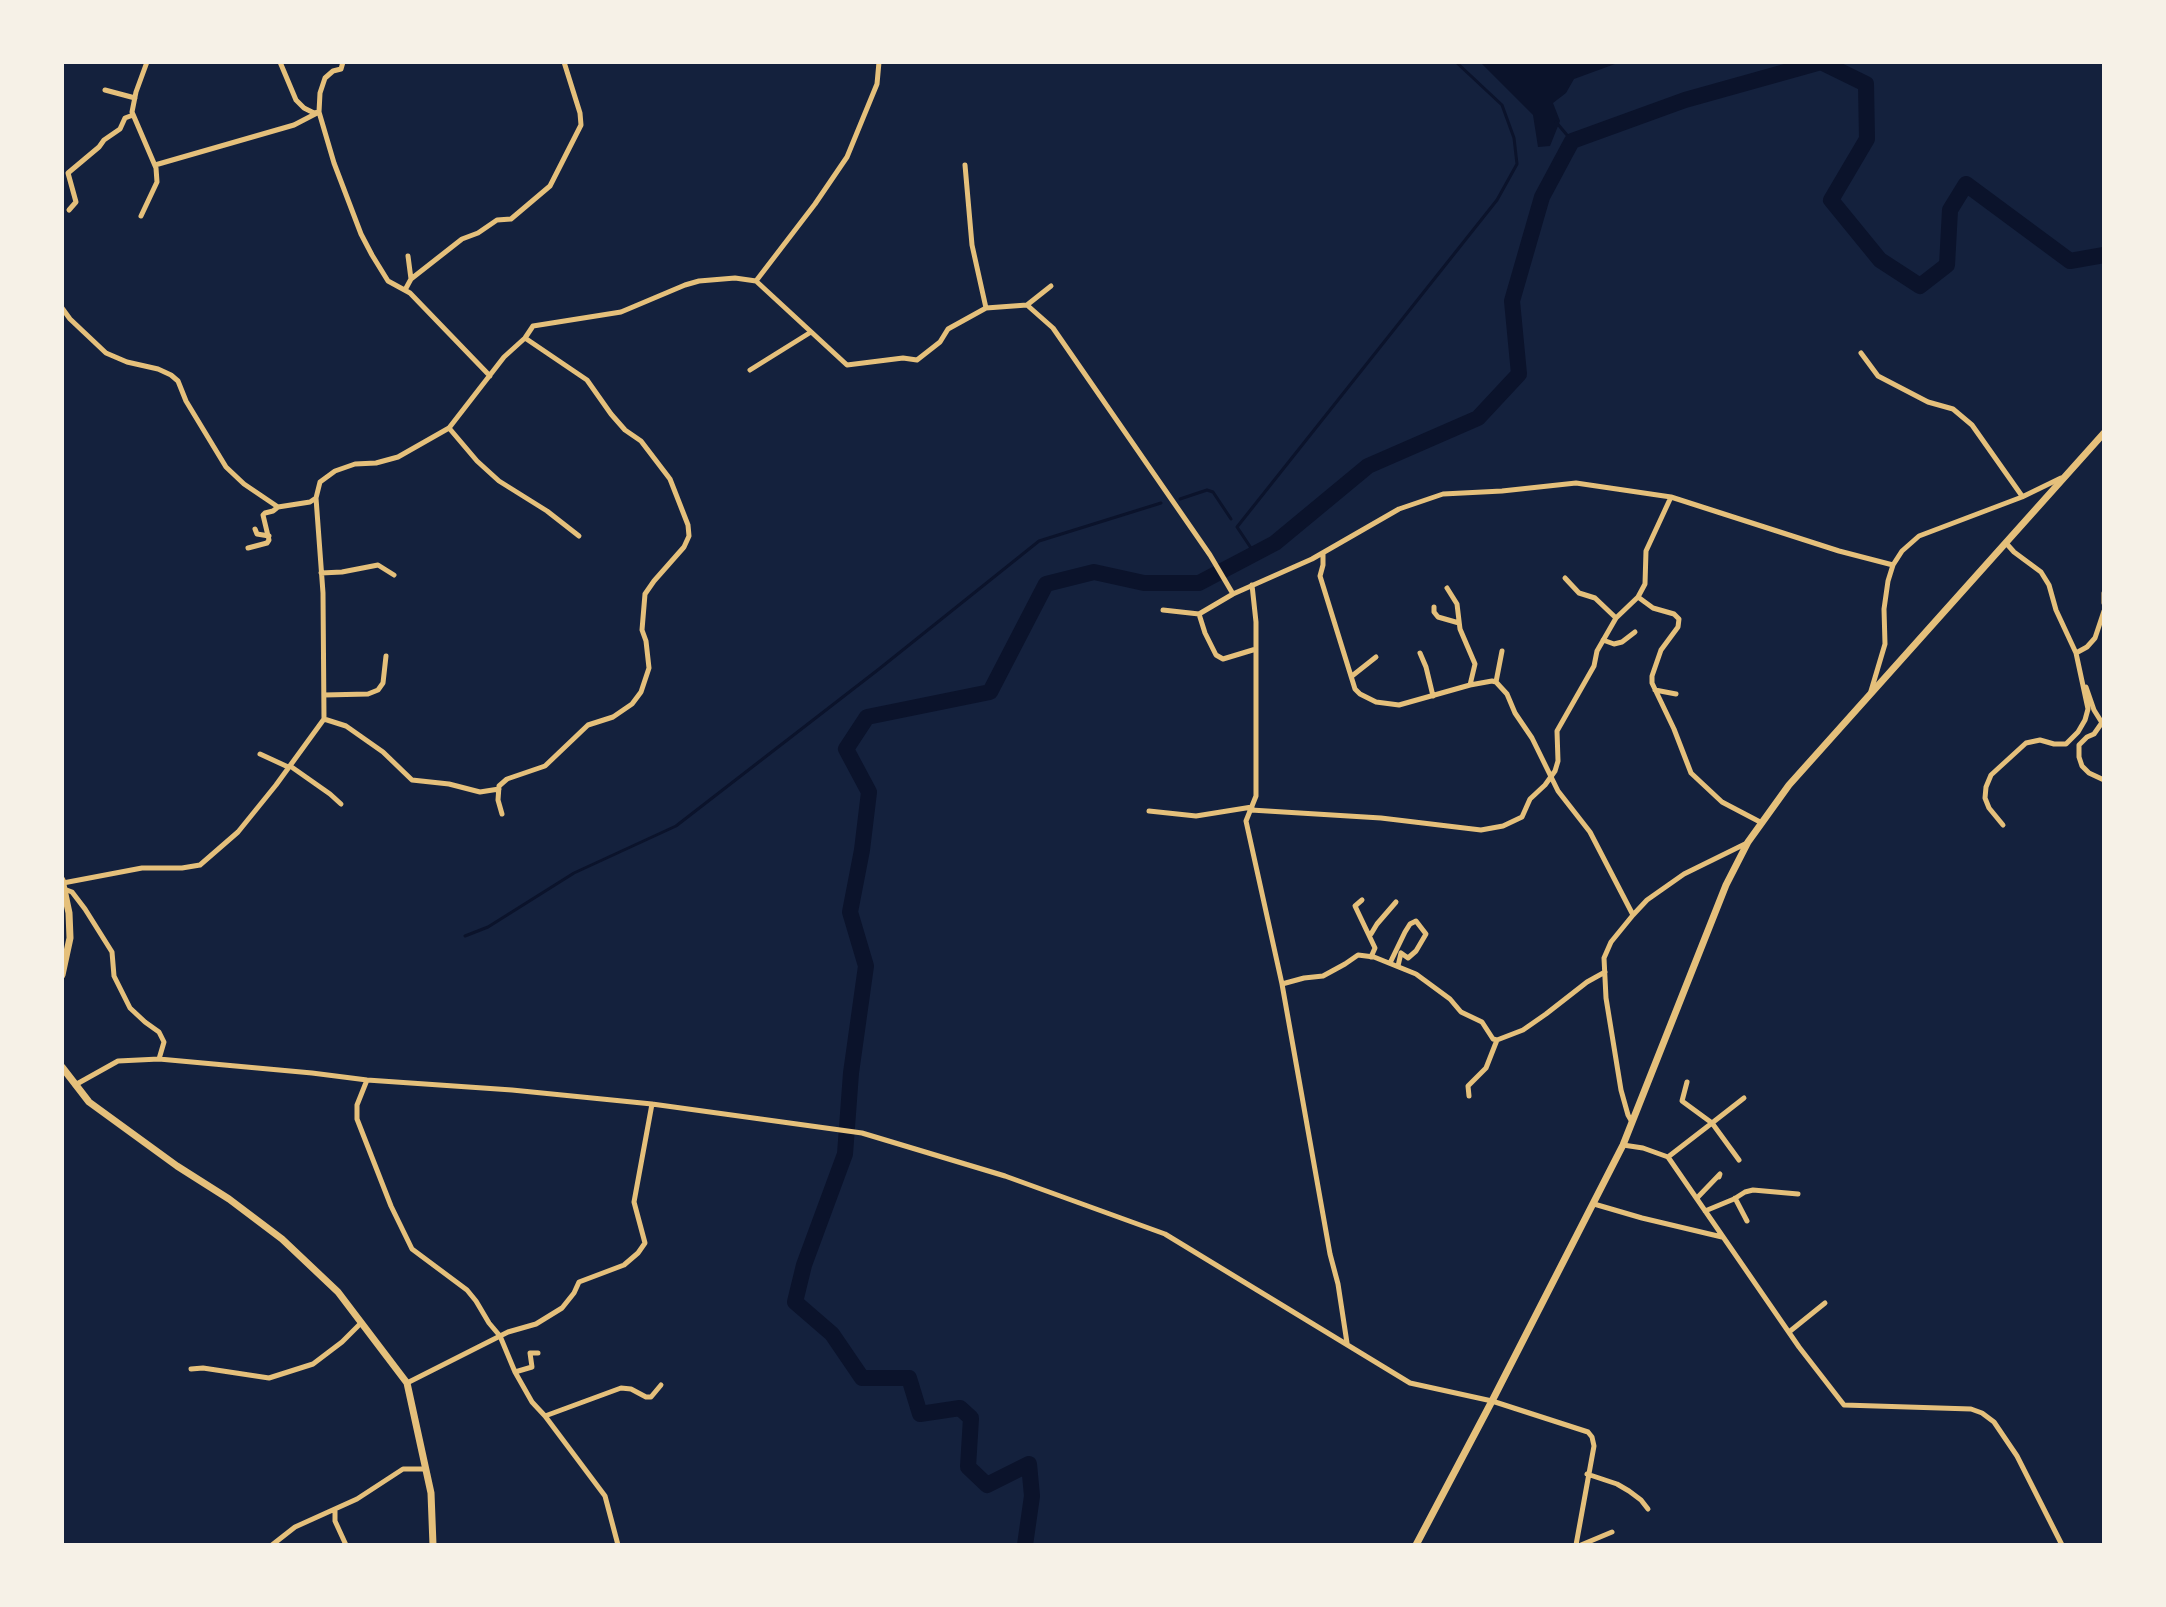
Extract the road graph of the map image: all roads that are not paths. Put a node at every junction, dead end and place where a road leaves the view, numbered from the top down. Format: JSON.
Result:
{"nodes":[{"id":1,"x":147,"y":62,"type":"edge"},
{"id":2,"x":280,"y":62,"type":"edge"},
{"id":3,"x":343,"y":62,"type":"edge"},
{"id":4,"x":564,"y":62,"type":"edge"},
{"id":5,"x":879,"y":62,"type":"edge"},
{"id":6,"x":105,"y":90,"type":"dead end"},
{"id":7,"x":135,"y":98,"type":"junction"},
{"id":8,"x":319,"y":112,"type":"junction"},
{"id":9,"x":133,"y":115,"type":"junction"},
{"id":10,"x":155,"y":165,"type":"junction"},
{"id":11,"x":965,"y":165,"type":"dead end"},
{"id":12,"x":69,"y":210,"type":"dead end"},
{"id":13,"x":141,"y":216,"type":"dead end"},
{"id":14,"x":408,"y":256,"type":"dead end"},
{"id":15,"x":411,"y":279,"type":"junction"},
{"id":16,"x":756,"y":281,"type":"junction"},
{"id":17,"x":1051,"y":286,"type":"dead end"},
{"id":18,"x":405,"y":290,"type":"junction"},
{"id":19,"x":1027,"y":305,"type":"junction"},
{"id":20,"x":62,"y":308,"type":"edge"},
{"id":21,"x":986,"y":308,"type":"junction"},
{"id":22,"x":811,"y":332,"type":"junction"},
{"id":23,"x":525,"y":338,"type":"junction"},
{"id":24,"x":1861,"y":353,"type":"dead end"},
{"id":25,"x":750,"y":370,"type":"dead end"},
{"id":26,"x":490,"y":376,"type":"junction"},
{"id":27,"x":449,"y":428,"type":"junction"},
{"id":28,"x":2104,"y":433,"type":"edge"},
{"id":29,"x":2070,"y":474,"type":"junction"},
{"id":30,"x":1671,"y":497,"type":"junction"},
{"id":31,"x":2022,"y":497,"type":"junction"},
{"id":32,"x":316,"y":498,"type":"junction"},
{"id":33,"x":278,"y":507,"type":"junction"},
{"id":34,"x":255,"y":529,"type":"dead end"},
{"id":35,"x":269,"y":536,"type":"junction"},
{"id":36,"x":579,"y":536,"type":"dead end"},
{"id":37,"x":2006,"y":543,"type":"junction"},
{"id":38,"x":248,"y":548,"type":"dead end"},
{"id":39,"x":1323,"y":553,"type":"junction"},
{"id":40,"x":1893,"y":565,"type":"junction"},
{"id":41,"x":321,"y":573,"type":"junction"},
{"id":42,"x":394,"y":575,"type":"dead end"},
{"id":43,"x":1565,"y":578,"type":"dead end"},
{"id":44,"x":1252,"y":585,"type":"junction"},
{"id":45,"x":1447,"y":588,"type":"dead end"},
{"id":46,"x":2104,"y":593,"type":"edge"},
{"id":47,"x":1233,"y":594,"type":"junction"},
{"id":48,"x":1638,"y":597,"type":"junction"},
{"id":49,"x":2104,"y":603,"type":"edge"},
{"id":50,"x":1434,"y":607,"type":"dead end"},
{"id":51,"x":1163,"y":610,"type":"dead end"},
{"id":52,"x":2104,"y":611,"type":"edge"},
{"id":53,"x":1199,"y":614,"type":"junction"},
{"id":54,"x":1616,"y":618,"type":"junction"},
{"id":55,"x":1459,"y":623,"type":"junction"},
{"id":56,"x":1635,"y":632,"type":"dead end"},
{"id":57,"x":1603,"y":640,"type":"junction"},
{"id":58,"x":1256,"y":649,"type":"junction"},
{"id":59,"x":1502,"y":651,"type":"dead end"},
{"id":60,"x":1420,"y":653,"type":"dead end"},
{"id":61,"x":2076,"y":653,"type":"junction"},
{"id":62,"x":386,"y":656,"type":"dead end"},
{"id":63,"x":1376,"y":657,"type":"dead end"},
{"id":64,"x":2079,"y":673,"type":"junction"},
{"id":65,"x":1352,"y":676,"type":"junction"},
{"id":66,"x":1496,"y":682,"type":"junction"},
{"id":67,"x":1470,"y":685,"type":"junction"},
{"id":68,"x":1654,"y":690,"type":"junction"},
{"id":69,"x":1676,"y":694,"type":"dead end"},
{"id":70,"x":1870,"y":694,"type":"junction"},
{"id":71,"x":324,"y":695,"type":"junction"},
{"id":72,"x":1433,"y":696,"type":"junction"},
{"id":73,"x":323,"y":721,"type":"junction"},
{"id":74,"x":2102,"y":725,"type":"edge"},
{"id":75,"x":260,"y":754,"type":"dead end"},
{"id":76,"x":1550,"y":776,"type":"junction"},
{"id":77,"x":2104,"y":780,"type":"edge"},
{"id":78,"x":499,"y":789,"type":"junction"},
{"id":79,"x":341,"y":804,"type":"dead end"},
{"id":80,"x":1252,"y":809,"type":"junction"},
{"id":81,"x":1149,"y":811,"type":"dead end"},
{"id":82,"x":502,"y":814,"type":"dead end"},
{"id":83,"x":1762,"y":823,"type":"junction"},
{"id":84,"x":2003,"y":825,"type":"dead end"},
{"id":85,"x":1748,"y":842,"type":"junction"},
{"id":86,"x":63,"y":884,"type":"edge"},
{"id":87,"x":1362,"y":900,"type":"dead end"},
{"id":88,"x":1396,"y":902,"type":"dead end"},
{"id":89,"x":1633,"y":915,"type":"junction"},
{"id":90,"x":1370,"y":935,"type":"junction"},
{"id":91,"x":1371,"y":957,"type":"junction"},
{"id":92,"x":1390,"y":963,"type":"junction"},
{"id":93,"x":1398,"y":966,"type":"junction"},
{"id":94,"x":1605,"y":972,"type":"junction"},
{"id":95,"x":62,"y":975,"type":"edge"},
{"id":96,"x":1282,"y":984,"type":"junction"},
{"id":97,"x":1497,"y":1040,"type":"junction"},
{"id":98,"x":159,"y":1059,"type":"junction"},
{"id":99,"x":62,"y":1067,"type":"edge"},
{"id":100,"x":367,"y":1080,"type":"junction"},
{"id":101,"x":1687,"y":1082,"type":"dead end"},
{"id":102,"x":75,"y":1085,"type":"junction"},
{"id":103,"x":1469,"y":1096,"type":"dead end"},
{"id":104,"x":1744,"y":1098,"type":"dead end"},
{"id":105,"x":652,"y":1104,"type":"junction"},
{"id":106,"x":1632,"y":1122,"type":"junction"},
{"id":107,"x":1712,"y":1123,"type":"junction"},
{"id":108,"x":1623,"y":1145,"type":"junction"},
{"id":109,"x":1668,"y":1157,"type":"junction"},
{"id":110,"x":1739,"y":1160,"type":"dead end"},
{"id":111,"x":1719,"y":1177,"type":"dead end"},
{"id":112,"x":1798,"y":1194,"type":"dead end"},
{"id":113,"x":1697,"y":1198,"type":"junction"},
{"id":114,"x":1735,"y":1198,"type":"junction"},
{"id":115,"x":1594,"y":1204,"type":"junction"},
{"id":116,"x":1705,"y":1211,"type":"junction"},
{"id":117,"x":1747,"y":1221,"type":"dead end"},
{"id":118,"x":1723,"y":1237,"type":"junction"},
{"id":119,"x":1825,"y":1303,"type":"dead end"},
{"id":120,"x":361,"y":1323,"type":"junction"},
{"id":121,"x":1789,"y":1332,"type":"junction"},
{"id":122,"x":500,"y":1336,"type":"junction"},
{"id":123,"x":1347,"y":1344,"type":"junction"},
{"id":124,"x":538,"y":1353,"type":"dead end"},
{"id":125,"x":191,"y":1369,"type":"dead end"},
{"id":126,"x":515,"y":1372,"type":"junction"},
{"id":127,"x":407,"y":1383,"type":"junction"},
{"id":128,"x":661,"y":1385,"type":"dead end"},
{"id":129,"x":1492,"y":1401,"type":"junction"},
{"id":130,"x":545,"y":1416,"type":"junction"},
{"id":131,"x":426,"y":1469,"type":"junction"},
{"id":132,"x":1587,"y":1474,"type":"junction"},
{"id":133,"x":335,"y":1509,"type":"junction"},
{"id":134,"x":1648,"y":1509,"type":"dead end"},
{"id":135,"x":1612,"y":1532,"type":"dead end"},
{"id":136,"x":272,"y":1545,"type":"edge"},
{"id":137,"x":346,"y":1545,"type":"edge"},
{"id":138,"x":433,"y":1545,"type":"edge"},
{"id":139,"x":618,"y":1545,"type":"edge"},
{"id":140,"x":1416,"y":1545,"type":"edge"},
{"id":141,"x":1578,"y":1545,"type":"edge"},
{"id":142,"x":2062,"y":1545,"type":"edge"}],
"edges":[{"from":1,"to":7,"type":"street"},
{"from":2,"to":8,"type":"street"},
{"from":3,"to":8,"type":"street"},
{"from":4,"to":15,"type":"street"},
{"from":5,"to":16,"type":"street"},
{"from":6,"to":7,"type":"street"},
{"from":7,"to":9,"type":"street"},
{"from":8,"to":10,"type":"street"},
{"from":8,"to":18,"type":"street"},
{"from":9,"to":10,"type":"street"},
{"from":9,"to":12,"type":"street"},
{"from":10,"to":13,"type":"street"},
{"from":11,"to":21,"type":"street"},
{"from":14,"to":15,"type":"street"},
{"from":15,"to":18,"type":"street"},
{"from":16,"to":22,"type":"street"},
{"from":16,"to":23,"type":"street"},
{"from":17,"to":19,"type":"street"},
{"from":18,"to":26,"type":"street"},
{"from":19,"to":21,"type":"street"},
{"from":19,"to":47,"type":"street"},
{"from":20,"to":33,"type":"street"},
{"from":21,"to":22,"type":"street"},
{"from":22,"to":25,"type":"street"},
{"from":23,"to":26,"type":"street"},
{"from":23,"to":78,"type":"street"},
{"from":24,"to":31,"type":"street"},
{"from":26,"to":27,"type":"street"},
{"from":27,"to":32,"type":"street"},
{"from":27,"to":36,"type":"street"},
{"from":28,"to":29,"type":"street"},
{"from":29,"to":31,"type":"street"},
{"from":29,"to":37,"type":"street"},
{"from":30,"to":39,"type":"street"},
{"from":30,"to":40,"type":"street"},
{"from":30,"to":48,"type":"street"},
{"from":31,"to":40,"type":"street"},
{"from":32,"to":33,"type":"street"},
{"from":32,"to":41,"type":"street"},
{"from":33,"to":35,"type":"street"},
{"from":34,"to":35,"type":"street"},
{"from":35,"to":38,"type":"street"},
{"from":37,"to":61,"type":"street"},
{"from":37,"to":70,"type":"street"},
{"from":39,"to":44,"type":"street"},
{"from":39,"to":65,"type":"street"},
{"from":40,"to":70,"type":"street"},
{"from":41,"to":42,"type":"street"},
{"from":41,"to":71,"type":"street"},
{"from":43,"to":54,"type":"street"},
{"from":44,"to":47,"type":"street"},
{"from":44,"to":58,"type":"street"},
{"from":45,"to":55,"type":"street"},
{"from":46,"to":49,"type":"street"},
{"from":47,"to":53,"type":"street"},
{"from":48,"to":54,"type":"street"},
{"from":48,"to":68,"type":"street"},
{"from":50,"to":55,"type":"street"},
{"from":51,"to":53,"type":"street"},
{"from":52,"to":61,"type":"street"},
{"from":53,"to":58,"type":"street"},
{"from":54,"to":57,"type":"street"},
{"from":55,"to":67,"type":"street"},
{"from":56,"to":57,"type":"street"},
{"from":57,"to":76,"type":"street"},
{"from":58,"to":80,"type":"street"},
{"from":59,"to":66,"type":"street"},
{"from":60,"to":72,"type":"street"},
{"from":61,"to":64,"type":"street"},
{"from":62,"to":71,"type":"street"},
{"from":63,"to":65,"type":"street"},
{"from":64,"to":74,"type":"street"},
{"from":64,"to":84,"type":"street"},
{"from":65,"to":72,"type":"street"},
{"from":66,"to":67,"type":"street"},
{"from":66,"to":76,"type":"street"},
{"from":67,"to":72,"type":"street"},
{"from":68,"to":69,"type":"street"},
{"from":68,"to":83,"type":"street"},
{"from":70,"to":83,"type":"street"},
{"from":71,"to":73,"type":"street"},
{"from":73,"to":78,"type":"street"},
{"from":73,"to":86,"type":"street"},
{"from":74,"to":77,"type":"street"},
{"from":75,"to":79,"type":"street"},
{"from":76,"to":80,"type":"street"},
{"from":76,"to":89,"type":"street"},
{"from":78,"to":82,"type":"street"},
{"from":80,"to":81,"type":"street"},
{"from":80,"to":96,"type":"street"},
{"from":83,"to":85,"type":"street"},
{"from":85,"to":89,"type":"street"},
{"from":85,"to":106,"type":"street"},
{"from":86,"to":95,"type":"street"},
{"from":86,"to":98,"type":"street"},
{"from":87,"to":90,"type":"street"},
{"from":88,"to":90,"type":"street"},
{"from":89,"to":94,"type":"street"},
{"from":90,"to":91,"type":"street"},
{"from":91,"to":92,"type":"street"},
{"from":91,"to":96,"type":"street"},
{"from":92,"to":93,"type":"street"},
{"from":92,"to":93,"type":"street"},
{"from":93,"to":97,"type":"street"},
{"from":94,"to":97,"type":"street"},
{"from":94,"to":106,"type":"street"},
{"from":96,"to":123,"type":"street"},
{"from":97,"to":103,"type":"street"},
{"from":98,"to":100,"type":"street"},
{"from":98,"to":102,"type":"street"},
{"from":99,"to":102,"type":"street"},
{"from":100,"to":105,"type":"street"},
{"from":100,"to":122,"type":"street"},
{"from":101,"to":107,"type":"street"},
{"from":102,"to":120,"type":"street"},
{"from":104,"to":107,"type":"street"},
{"from":105,"to":122,"type":"street"},
{"from":105,"to":123,"type":"street"},
{"from":106,"to":108,"type":"street"},
{"from":107,"to":109,"type":"street"},
{"from":107,"to":110,"type":"street"},
{"from":108,"to":109,"type":"street"},
{"from":108,"to":115,"type":"street"},
{"from":109,"to":113,"type":"street"},
{"from":111,"to":113,"type":"street"},
{"from":112,"to":114,"type":"street"},
{"from":113,"to":116,"type":"street"},
{"from":114,"to":116,"type":"street"},
{"from":114,"to":117,"type":"street"},
{"from":115,"to":118,"type":"street"},
{"from":115,"to":129,"type":"street"},
{"from":116,"to":118,"type":"street"},
{"from":118,"to":121,"type":"street"},
{"from":119,"to":121,"type":"street"},
{"from":120,"to":125,"type":"street"},
{"from":120,"to":127,"type":"street"},
{"from":121,"to":142,"type":"street"},
{"from":122,"to":126,"type":"street"},
{"from":122,"to":127,"type":"street"},
{"from":123,"to":129,"type":"street"},
{"from":124,"to":126,"type":"street"},
{"from":126,"to":130,"type":"street"},
{"from":127,"to":131,"type":"street"},
{"from":128,"to":130,"type":"street"},
{"from":129,"to":132,"type":"street"},
{"from":129,"to":140,"type":"street"},
{"from":130,"to":139,"type":"street"},
{"from":131,"to":133,"type":"street"},
{"from":131,"to":138,"type":"street"},
{"from":132,"to":134,"type":"street"},
{"from":132,"to":141,"type":"street"},
{"from":133,"to":136,"type":"street"},
{"from":133,"to":137,"type":"street"},
{"from":135,"to":141,"type":"street"}]}
